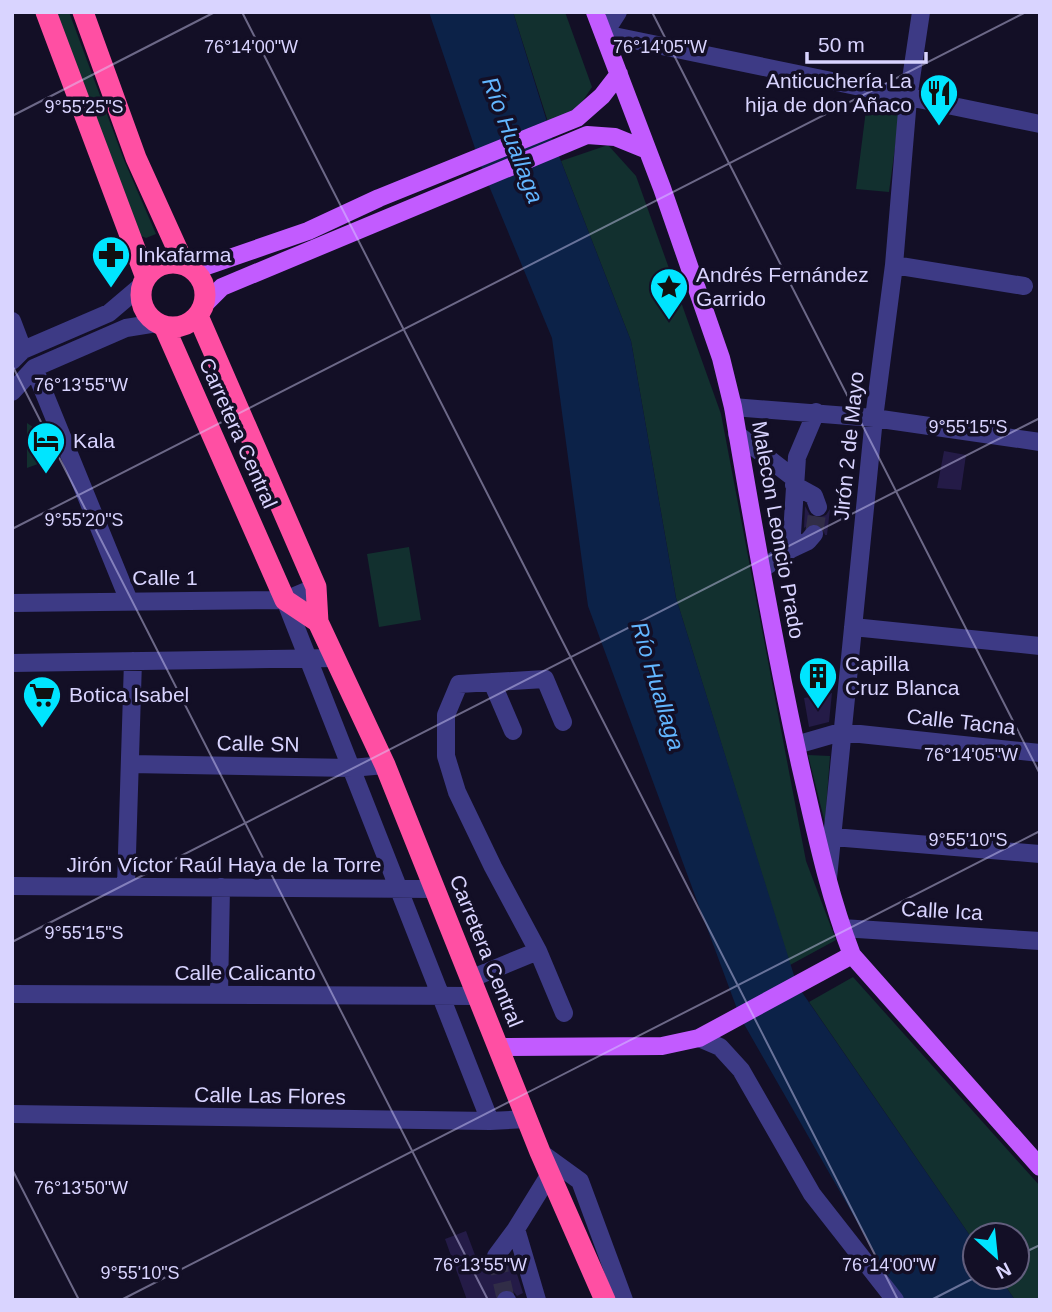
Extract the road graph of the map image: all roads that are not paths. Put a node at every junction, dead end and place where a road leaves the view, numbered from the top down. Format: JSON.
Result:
{"nodes":[{"id":1,"x":46,"y":12,"type":"edge"},
{"id":2,"x":83,"y":12,"type":"edge"},
{"id":3,"x":595,"y":12,"type":"edge"},
{"id":4,"x":618,"y":12,"type":"edge"},
{"id":5,"x":921,"y":12,"type":"edge"},
{"id":6,"x":604,"y":34,"type":"junction"},
{"id":7,"x":620,"y":74,"type":"junction"},
{"id":8,"x":908,"y":99,"type":"junction"},
{"id":9,"x":1040,"y":124,"type":"edge"},
{"id":10,"x":647,"y":150,"type":"junction"},
{"id":11,"x":894,"y":265,"type":"junction"},
{"id":12,"x":189,"y":267,"type":"junction"},
{"id":13,"x":144,"y":281,"type":"junction"},
{"id":14,"x":1024,"y":286,"type":"dead end"},
{"id":15,"x":201,"y":310,"type":"junction"},
{"id":16,"x":12,"y":321,"type":"edge"},
{"id":17,"x":161,"y":325,"type":"junction"},
{"id":18,"x":16,"y":356,"type":"edge"},
{"id":19,"x":34,"y":368,"type":"junction"},
{"id":20,"x":12,"y":391,"type":"edge"},
{"id":21,"x":733,"y":407,"type":"junction"},
{"id":22,"x":816,"y":412,"type":"junction"},
{"id":23,"x":874,"y":418,"type":"junction"},
{"id":24,"x":737,"y":434,"type":"junction"},
{"id":25,"x":1040,"y":442,"type":"edge"},
{"id":26,"x":795,"y":482,"type":"junction"},
{"id":27,"x":818,"y":507,"type":"dead end"},
{"id":28,"x":814,"y":534,"type":"dead end"},
{"id":29,"x":791,"y":549,"type":"junction"},
{"id":30,"x":762,"y":569,"type":"junction"},
{"id":31,"x":316,"y":587,"type":"junction"},
{"id":32,"x":285,"y":600,"type":"junction"},
{"id":33,"x":129,"y":601,"type":"junction"},
{"id":34,"x":12,"y":603,"type":"edge"},
{"id":35,"x":318,"y":622,"type":"junction"},
{"id":36,"x":853,"y":627,"type":"junction"},
{"id":37,"x":1040,"y":646,"type":"edge"},
{"id":38,"x":336,"y":658,"type":"junction"},
{"id":39,"x":308,"y":659,"type":"junction"},
{"id":40,"x":133,"y":661,"type":"junction"},
{"id":41,"x":12,"y":663,"type":"edge"},
{"id":42,"x":492,"y":682,"type":"junction"},
{"id":43,"x":563,"y":722,"type":"dead end"},
{"id":44,"x":513,"y":731,"type":"dead end"},
{"id":45,"x":841,"y":732,"type":"junction"},
{"id":46,"x":796,"y":745,"type":"junction"},
{"id":47,"x":1040,"y":753,"type":"edge"},
{"id":48,"x":130,"y":764,"type":"junction"},
{"id":49,"x":385,"y":765,"type":"junction"},
{"id":50,"x":351,"y":768,"type":"junction"},
{"id":51,"x":833,"y":837,"type":"junction"},
{"id":52,"x":1040,"y":854,"type":"edge"},
{"id":53,"x":827,"y":885,"type":"junction"},
{"id":54,"x":12,"y":886,"type":"edge"},
{"id":55,"x":126,"y":886,"type":"junction"},
{"id":56,"x":222,"y":887,"type":"junction"},
{"id":57,"x":399,"y":889,"type":"junction"},
{"id":58,"x":435,"y":889,"type":"junction"},
{"id":59,"x":842,"y":928,"type":"junction"},
{"id":60,"x":1040,"y":941,"type":"edge"},
{"id":61,"x":538,"y":951,"type":"junction"},
{"id":62,"x":852,"y":955,"type":"junction"},
{"id":63,"x":473,"y":988,"type":"junction"},
{"id":64,"x":12,"y":994,"type":"edge"},
{"id":65,"x":219,"y":995,"type":"junction"},
{"id":66,"x":440,"y":997,"type":"junction"},
{"id":67,"x":564,"y":1013,"type":"dead end"},
{"id":68,"x":701,"y":1038,"type":"junction"},
{"id":69,"x":498,"y":1048,"type":"junction"},
{"id":70,"x":12,"y":1115,"type":"edge"},
{"id":71,"x":527,"y":1119,"type":"junction"},
{"id":72,"x":490,"y":1121,"type":"junction"},
{"id":73,"x":540,"y":1152,"type":"junction"},
{"id":74,"x":1040,"y":1167,"type":"edge"},
{"id":75,"x":550,"y":1174,"type":"junction"},
{"id":76,"x":516,"y":1229,"type":"junction"},
{"id":77,"x":496,"y":1256,"type":"dead end"},
{"id":78,"x":537,"y":1300,"type":"edge"},
{"id":79,"x":605,"y":1300,"type":"edge"},
{"id":80,"x":624,"y":1300,"type":"edge"},
{"id":81,"x":895,"y":1300,"type":"edge"}],
"edges":[{"from":1,"to":13,"type":"highway"},
{"from":2,"to":12,"type":"highway"},
{"from":3,"to":6,"type":"main road","name":"Malecon Leoncio Prado"},
{"from":4,"to":6,"type":"street"},
{"from":5,"to":8,"type":"street","name":"Jirón 2 de Mayo"},
{"from":6,"to":7,"type":"main road","name":"Malecon Leoncio Prado"},
{"from":6,"to":8,"type":"street"},
{"from":7,"to":10,"type":"main road","name":"Malecon Leoncio Prado"},
{"from":7,"to":12,"type":"main road"},
{"from":8,"to":9,"type":"street"},
{"from":8,"to":11,"type":"street","name":"Jirón 2 de Mayo"},
{"from":10,"to":15,"type":"main road"},
{"from":10,"to":21,"type":"main road","name":"Malecon Leoncio Prado"},
{"from":11,"to":14,"type":"street"},
{"from":11,"to":23,"type":"street","name":"Jirón 2 de Mayo"},
{"from":12,"to":13,"type":"highway"},
{"from":12,"to":15,"type":"highway"},
{"from":13,"to":17,"type":"highway"},
{"from":13,"to":18,"type":"street"},
{"from":15,"to":17,"type":"highway"},
{"from":15,"to":31,"type":"highway","name":"Carretera Central"},
{"from":16,"to":18,"type":"street"},
{"from":17,"to":19,"type":"street"},
{"from":17,"to":32,"type":"highway","name":"Carretera Central"},
{"from":19,"to":20,"type":"street"},
{"from":19,"to":33,"type":"street"},
{"from":21,"to":22,"type":"street"},
{"from":21,"to":24,"type":"main road","name":"Malecon Leoncio Prado"},
{"from":22,"to":23,"type":"street"},
{"from":22,"to":26,"type":"street"},
{"from":23,"to":25,"type":"street"},
{"from":23,"to":36,"type":"street","name":"Jirón 2 de Mayo"},
{"from":24,"to":26,"type":"street"},
{"from":24,"to":30,"type":"main road","name":"Malecon Leoncio Prado"},
{"from":26,"to":27,"type":"street"},
{"from":26,"to":29,"type":"street"},
{"from":28,"to":29,"type":"street"},
{"from":29,"to":30,"type":"street"},
{"from":30,"to":46,"type":"main road","name":"Malecon Leoncio Prado"},
{"from":31,"to":32,"type":"street","name":"Calle 1"},
{"from":31,"to":35,"type":"highway","name":"Carretera Central"},
{"from":32,"to":33,"type":"street","name":"Calle 1"},
{"from":32,"to":35,"type":"highway","name":"Carretera Central"},
{"from":32,"to":39,"type":"street"},
{"from":33,"to":34,"type":"street","name":"Calle 1"},
{"from":35,"to":38,"type":"highway","name":"Carretera Central"},
{"from":36,"to":37,"type":"street"},
{"from":36,"to":45,"type":"street","name":"Jirón 2 de Mayo"},
{"from":38,"to":39,"type":"street"},
{"from":38,"to":49,"type":"highway","name":"Carretera Central"},
{"from":39,"to":40,"type":"street"},
{"from":39,"to":50,"type":"street"},
{"from":40,"to":41,"type":"street"},
{"from":40,"to":48,"type":"street"},
{"from":42,"to":43,"type":"street"},
{"from":42,"to":44,"type":"street"},
{"from":42,"to":61,"type":"street"},
{"from":45,"to":46,"type":"street","name":"Calle Tacna"},
{"from":45,"to":47,"type":"street","name":"Calle Tacna"},
{"from":45,"to":51,"type":"street","name":"Jirón 2 de Mayo"},
{"from":46,"to":53,"type":"main road","name":"Malecon Leoncio Prado"},
{"from":48,"to":50,"type":"street","name":"Calle SN"},
{"from":48,"to":55,"type":"street"},
{"from":49,"to":50,"type":"street","name":"Calle SN"},
{"from":49,"to":58,"type":"highway","name":"Carretera Central"},
{"from":50,"to":57,"type":"street"},
{"from":51,"to":52,"type":"street"},
{"from":51,"to":53,"type":"street","name":"Jirón 2 de Mayo"},
{"from":53,"to":59,"type":"main road","name":"Malecon Leoncio Prado"},
{"from":54,"to":55,"type":"street","name":"Jirón Víctor Raúl Haya de la Torre"},
{"from":55,"to":56,"type":"street","name":"Jirón Víctor Raúl Haya de la Torre"},
{"from":56,"to":57,"type":"street","name":"Jirón Víctor Raúl Haya de la Torre"},
{"from":56,"to":65,"type":"street"},
{"from":57,"to":58,"type":"street","name":"Jirón Víctor Raúl Haya de la Torre"},
{"from":57,"to":66,"type":"street"},
{"from":58,"to":63,"type":"highway","name":"Carretera Central"},
{"from":59,"to":60,"type":"street","name":"Calle Ica"},
{"from":59,"to":62,"type":"main road","name":"Malecon Leoncio Prado"},
{"from":61,"to":63,"type":"street"},
{"from":61,"to":67,"type":"street"},
{"from":62,"to":68,"type":"main road"},
{"from":62,"to":74,"type":"main road","name":"Malecon Leoncio Prado"},
{"from":63,"to":66,"type":"street","name":"Calle Calicanto"},
{"from":63,"to":69,"type":"highway","name":"Carretera Central"},
{"from":64,"to":65,"type":"street","name":"Calle Calicanto"},
{"from":65,"to":66,"type":"street","name":"Calle Calicanto"},
{"from":66,"to":72,"type":"street"},
{"from":68,"to":69,"type":"main road"},
{"from":68,"to":81,"type":"street"},
{"from":69,"to":71,"type":"highway","name":"Carretera Central"},
{"from":70,"to":72,"type":"street","name":"Calle Las Flores"},
{"from":71,"to":72,"type":"street","name":"Calle Las Flores"},
{"from":71,"to":73,"type":"highway","name":"Carretera Central"},
{"from":73,"to":75,"type":"highway","name":"Carretera Central"},
{"from":73,"to":80,"type":"street"},
{"from":75,"to":76,"type":"street"},
{"from":75,"to":79,"type":"highway","name":"Carretera Central"},
{"from":76,"to":77,"type":"street"},
{"from":76,"to":78,"type":"street"}]}
